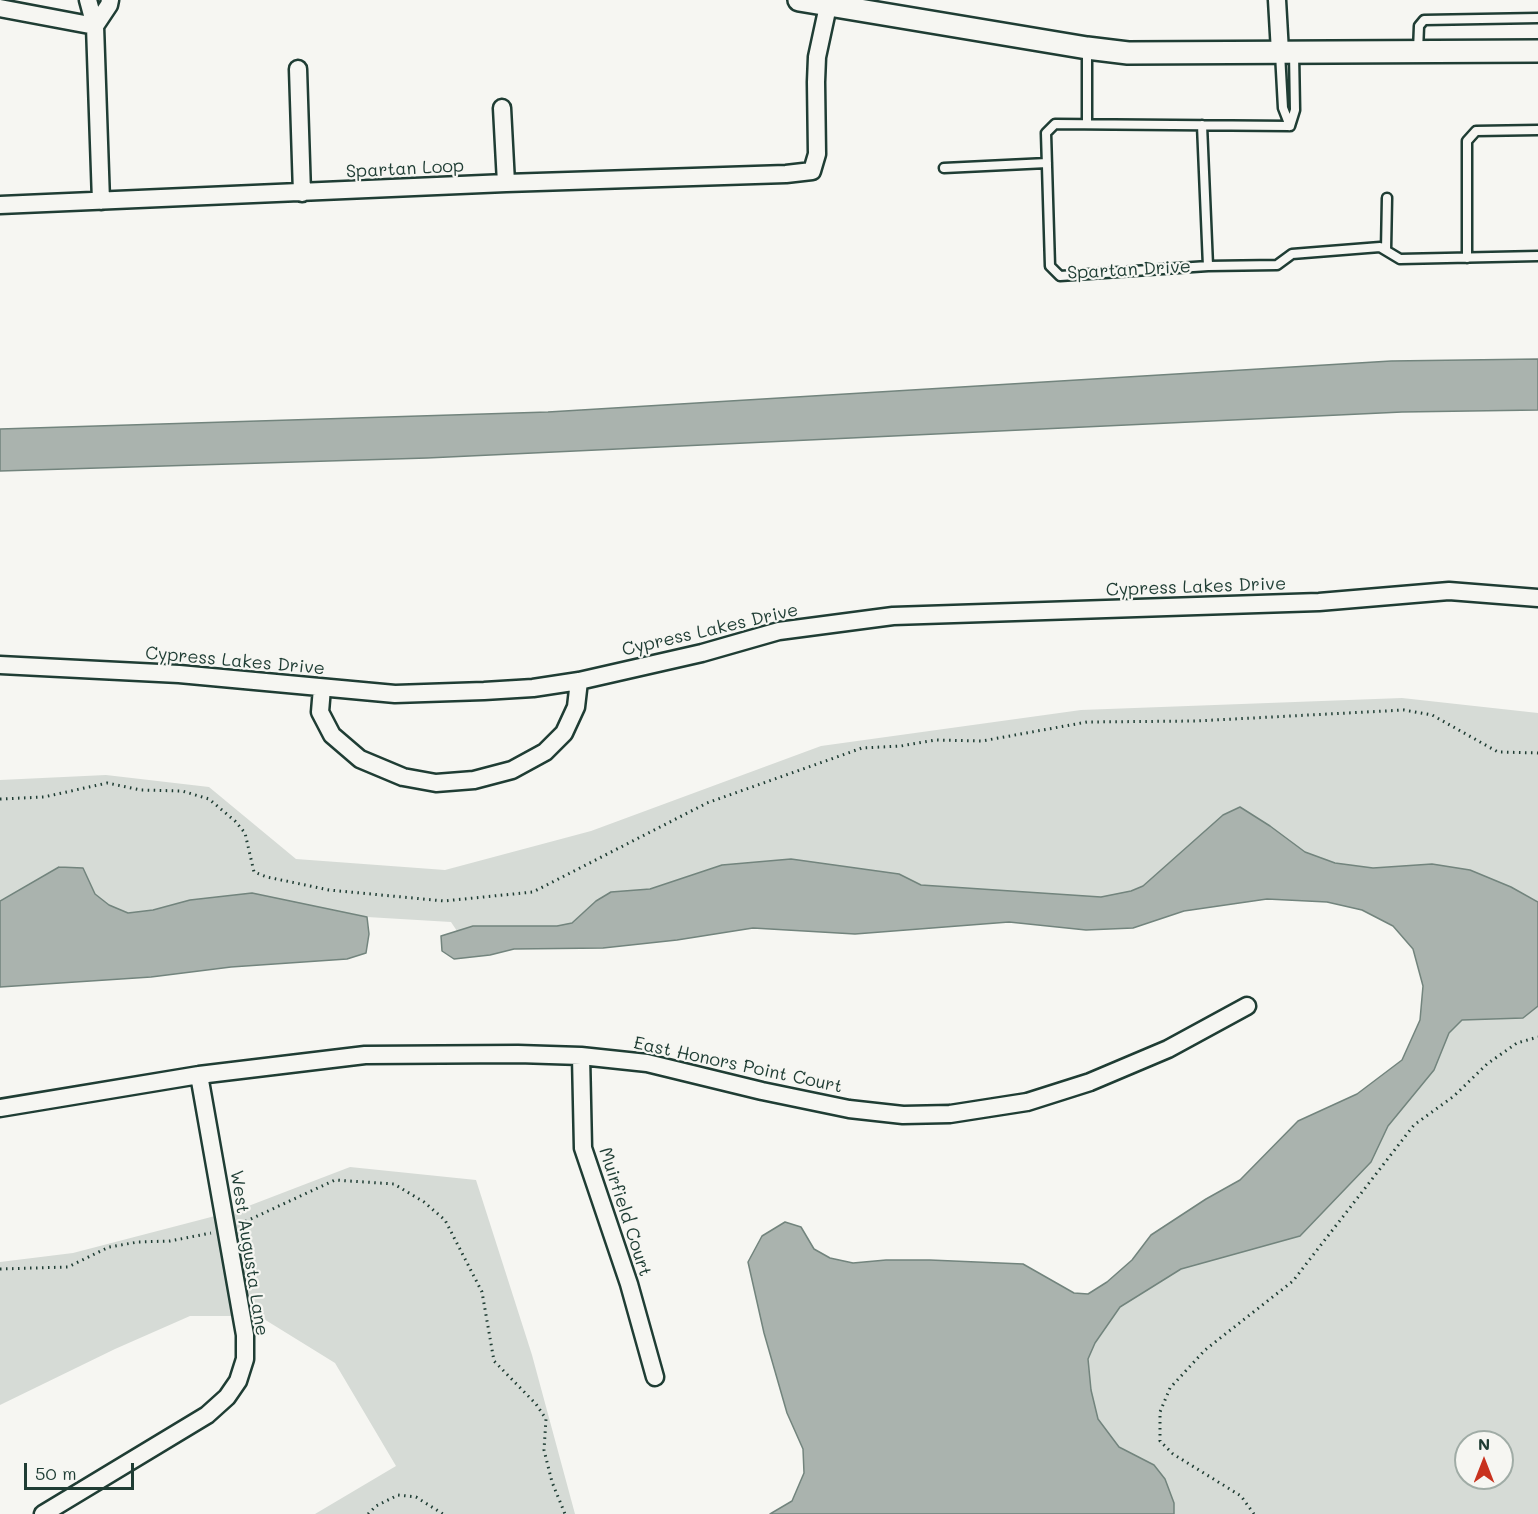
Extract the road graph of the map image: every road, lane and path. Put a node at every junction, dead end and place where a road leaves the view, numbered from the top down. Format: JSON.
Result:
{"nodes":[{"id":1,"x":88,"y":0,"type":"edge"},
{"id":2,"x":110,"y":0,"type":"edge"},
{"id":3,"x":799,"y":0,"type":"edge"},
{"id":4,"x":1277,"y":0,"type":"edge"},
{"id":5,"x":828,"y":6,"type":"junction"},
{"id":6,"x":0,"y":8,"type":"edge"},
{"id":7,"x":1538,"y":18,"type":"edge"},
{"id":8,"x":95,"y":26,"type":"junction"},
{"id":9,"x":1087,"y":48,"type":"junction"},
{"id":10,"x":1538,"y":51,"type":"edge"},
{"id":11,"x":1287,"y":52,"type":"junction"},
{"id":12,"x":1418,"y":52,"type":"junction"},
{"id":13,"x":298,"y":69,"type":"dead end"},
{"id":14,"x":502,"y":108,"type":"dead end"},
{"id":15,"x":1087,"y":124,"type":"junction"},
{"id":16,"x":1202,"y":125,"type":"junction"},
{"id":17,"x":1290,"y":126,"type":"junction"},
{"id":18,"x":1538,"y":130,"type":"edge"},
{"id":19,"x":1047,"y":163,"type":"junction"},
{"id":20,"x":944,"y":168,"type":"dead end"},
{"id":21,"x":506,"y":183,"type":"junction"},
{"id":22,"x":302,"y":193,"type":"junction"},
{"id":23,"x":1387,"y":198,"type":"dead end"},
{"id":24,"x":101,"y":201,"type":"junction"},
{"id":25,"x":0,"y":205,"type":"edge"},
{"id":26,"x":1386,"y":250,"type":"junction"},
{"id":27,"x":1538,"y":256,"type":"edge"},
{"id":28,"x":1467,"y":258,"type":"junction"},
{"id":29,"x":1208,"y":266,"type":"junction"},
{"id":30,"x":1538,"y":598,"type":"edge"},
{"id":31,"x":0,"y":665,"type":"edge"},
{"id":32,"x":579,"y":681,"type":"junction"},
{"id":33,"x":322,"y":688,"type":"junction"},
{"id":34,"x":1538,"y":753,"type":"edge"},
{"id":35,"x":0,"y":799,"type":"edge"},
{"id":36,"x":1247,"y":1006,"type":"dead end"},
{"id":37,"x":1538,"y":1037,"type":"edge"},
{"id":38,"x":581,"y":1056,"type":"junction"},
{"id":39,"x":199,"y":1075,"type":"junction"},
{"id":40,"x":0,"y":1108,"type":"edge"},
{"id":41,"x":226,"y":1230,"type":"junction"},
{"id":42,"x":0,"y":1269,"type":"edge"},
{"id":43,"x":655,"y":1377,"type":"dead end"},
{"id":44,"x":43,"y":1514,"type":"edge"},
{"id":45,"x":368,"y":1514,"type":"edge"},
{"id":46,"x":443,"y":1514,"type":"edge"},
{"id":47,"x":565,"y":1514,"type":"edge"},
{"id":48,"x":1254,"y":1514,"type":"edge"}],
"edges":[{"from":1,"to":8,"type":"street"},
{"from":2,"to":8,"type":"street"},
{"from":3,"to":5,"type":"street"},
{"from":4,"to":11,"type":"street"},
{"from":5,"to":9,"type":"street"},
{"from":5,"to":21,"type":"street","name":"Spartan Loop"},
{"from":6,"to":8,"type":"street"},
{"from":7,"to":12,"type":"lane"},
{"from":8,"to":24,"type":"street"},
{"from":9,"to":11,"type":"street"},
{"from":9,"to":15,"type":"lane"},
{"from":10,"to":12,"type":"street"},
{"from":11,"to":12,"type":"street"},
{"from":11,"to":17,"type":"lane"},
{"from":11,"to":17,"type":"lane"},
{"from":13,"to":22,"type":"street"},
{"from":14,"to":21,"type":"street"},
{"from":15,"to":16,"type":"lane","name":"Spartan Drive"},
{"from":15,"to":19,"type":"lane","name":"Spartan Drive"},
{"from":16,"to":17,"type":"lane","name":"Spartan Drive"},
{"from":16,"to":29,"type":"lane","name":"Spartan Drive"},
{"from":18,"to":28,"type":"lane"},
{"from":19,"to":20,"type":"lane"},
{"from":19,"to":29,"type":"lane","name":"Spartan Drive"},
{"from":21,"to":22,"type":"street","name":"Spartan Loop"},
{"from":22,"to":24,"type":"street","name":"Spartan Loop"},
{"from":23,"to":26,"type":"lane"},
{"from":24,"to":25,"type":"street","name":"Spartan Loop"},
{"from":26,"to":28,"type":"lane","name":"Spartan Drive"},
{"from":26,"to":29,"type":"lane","name":"Spartan Drive"},
{"from":27,"to":28,"type":"lane","name":"Spartan Drive"},
{"from":30,"to":32,"type":"street","name":"Cypress Lakes Drive"},
{"from":31,"to":33,"type":"street","name":"Cypress Lakes Drive"},
{"from":32,"to":33,"type":"street","name":"Cypress Lakes Drive"},
{"from":32,"to":33,"type":"street"},
{"from":34,"to":35,"type":"path"},
{"from":36,"to":38,"type":"street","name":"East Honors Point Court"},
{"from":37,"to":48,"type":"path"},
{"from":38,"to":39,"type":"street","name":"East Honors Point Court"},
{"from":38,"to":43,"type":"street","name":"Muirfield Court"},
{"from":39,"to":40,"type":"street","name":"East Honors Point Court"},
{"from":39,"to":41,"type":"street","name":"West Augusta Lane"},
{"from":41,"to":42,"type":"path"},
{"from":41,"to":44,"type":"street","name":"West Augusta Lane"},
{"from":41,"to":47,"type":"path"},
{"from":45,"to":46,"type":"path"}]}
